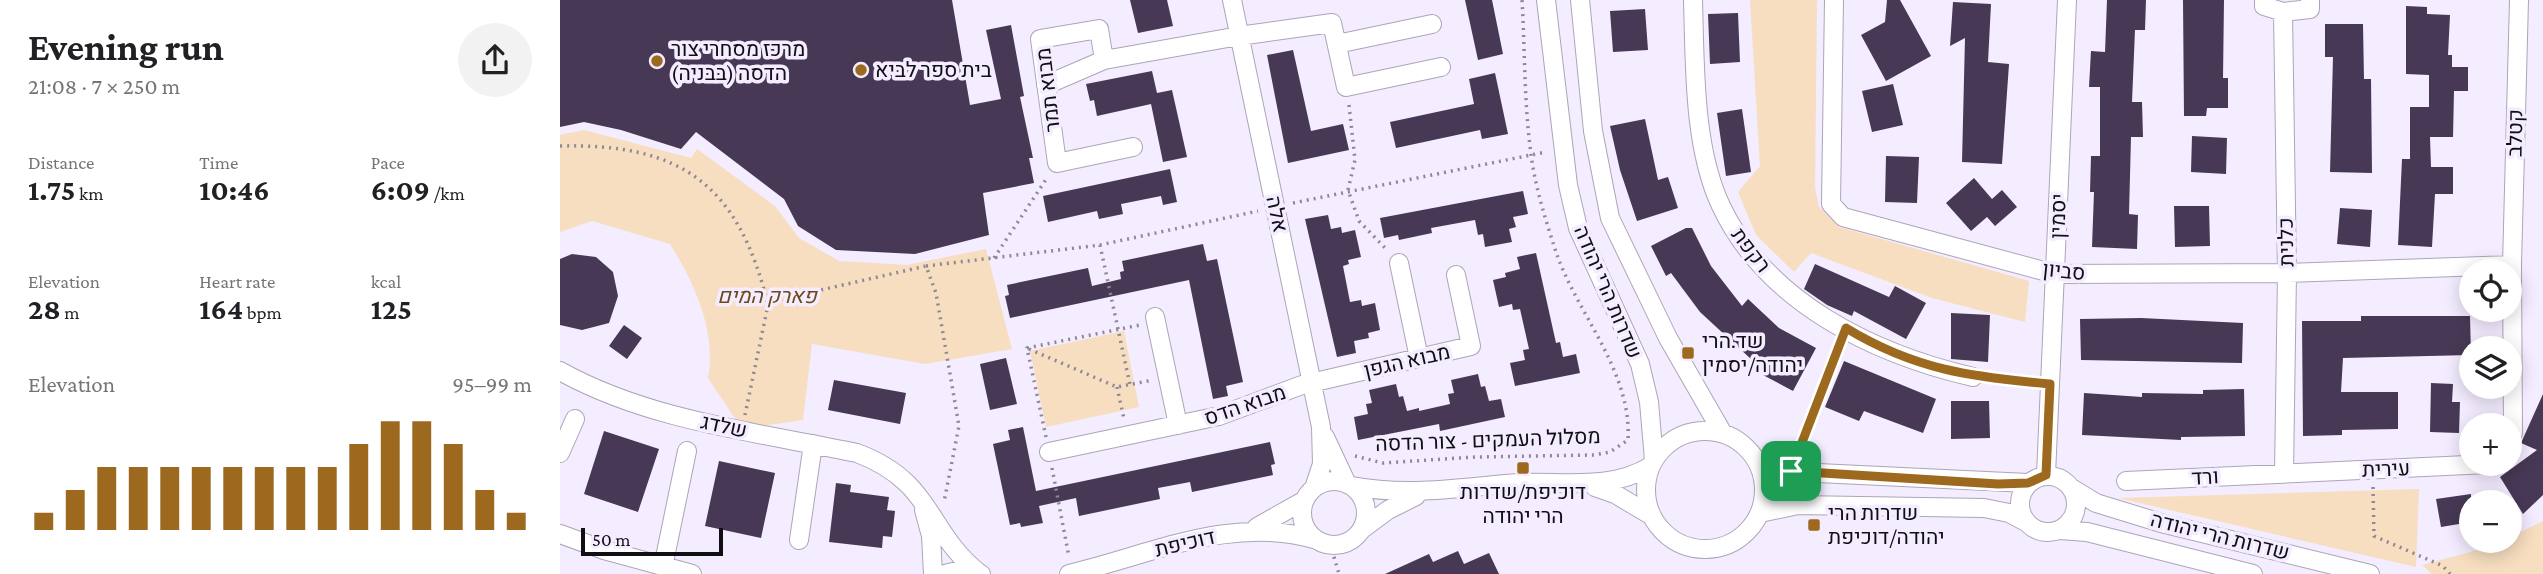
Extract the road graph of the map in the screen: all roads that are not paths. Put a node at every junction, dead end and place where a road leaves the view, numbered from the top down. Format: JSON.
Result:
{"nodes":[{"id":1,"x":1232,"y":0,"type":"edge"},
{"id":2,"x":1546,"y":0,"type":"edge"},
{"id":3,"x":1580,"y":0,"type":"edge"},
{"id":4,"x":1693,"y":0,"type":"edge"},
{"id":5,"x":1834,"y":0,"type":"edge"},
{"id":6,"x":2067,"y":0,"type":"edge"},
{"id":7,"x":2264,"y":0,"type":"edge"},
{"id":8,"x":2310,"y":0,"type":"edge"},
{"id":9,"x":2519,"y":0,"type":"edge"},
{"id":10,"x":2283,"y":12,"type":"junction"},
{"id":11,"x":1432,"y":24,"type":"dead end"},
{"id":12,"x":1239,"y":36,"type":"junction"},
{"id":13,"x":1337,"y":44,"type":"junction"},
{"id":14,"x":1104,"y":60,"type":"junction"},
{"id":15,"x":1441,"y":67,"type":"dead end"},
{"id":16,"x":1046,"y":85,"type":"junction"},
{"id":17,"x":1133,"y":147,"type":"dead end"},
{"id":18,"x":2512,"y":259,"type":"edge"},
{"id":19,"x":1399,"y":262,"type":"road end"},
{"id":20,"x":2459,"y":267,"type":"edge"},
{"id":21,"x":2287,"y":273,"type":"junction"},
{"id":22,"x":2055,"y":274,"type":"junction"},
{"id":23,"x":1456,"y":275,"type":"dead end"},
{"id":24,"x":1155,"y":319,"type":"road end"},
{"id":25,"x":2512,"y":322,"type":"edge"},
{"id":26,"x":1419,"y":358,"type":"junction"},
{"id":27,"x":560,"y":371,"type":"edge"},
{"id":28,"x":1973,"y":377,"type":"road end"},
{"id":29,"x":1312,"y":383,"type":"junction"},
{"id":30,"x":2512,"y":413,"type":"edge"},
{"id":31,"x":575,"y":419,"type":"dead end"},
{"id":32,"x":1178,"y":425,"type":"junction"},
{"id":33,"x":1321,"y":427,"type":"junction"},
{"id":34,"x":1721,"y":432,"type":"junction"},
{"id":35,"x":813,"y":444,"type":"junction"},
{"id":36,"x":687,"y":451,"type":"dead end"},
{"id":37,"x":1049,"y":452,"type":"road end"},
{"id":38,"x":560,"y":453,"type":"edge"},
{"id":39,"x":1652,"y":463,"type":"junction"},
{"id":40,"x":1759,"y":464,"type":"junction"},
{"id":41,"x":2459,"y":465,"type":"edge"},
{"id":42,"x":892,"y":470,"type":"junction"},
{"id":43,"x":2284,"y":472,"type":"junction"},
{"id":44,"x":2046,"y":475,"type":"junction"},
{"id":45,"x":2126,"y":481,"type":"dead end"},
{"id":46,"x":2028,"y":483,"type":"junction"},
{"id":47,"x":1350,"y":485,"type":"junction"},
{"id":48,"x":1581,"y":485,"type":"junction"},
{"id":49,"x":2073,"y":489,"type":"junction"},
{"id":50,"x":1423,"y":493,"type":"junction"},
{"id":51,"x":1310,"y":494,"type":"junction"},
{"id":52,"x":1760,"y":513,"type":"junction"},
{"id":53,"x":1652,"y":516,"type":"junction"},
{"id":54,"x":2026,"y":522,"type":"junction"},
{"id":55,"x":1247,"y":530,"type":"junction"},
{"id":56,"x":1361,"y":530,"type":"junction"},
{"id":57,"x":2060,"y":530,"type":"junction"},
{"id":58,"x":560,"y":534,"type":"edge"},
{"id":59,"x":799,"y":540,"type":"dead end"},
{"id":60,"x":1324,"y":542,"type":"junction"},
{"id":61,"x":663,"y":567,"type":"junction"},
{"id":62,"x":1076,"y":573,"type":"edge"},
{"id":63,"x":692,"y":574,"type":"edge"},
{"id":64,"x":933,"y":574,"type":"edge"},
{"id":65,"x":945,"y":574,"type":"edge"},
{"id":66,"x":980,"y":574,"type":"edge"},
{"id":67,"x":2253,"y":574,"type":"edge"},
{"id":68,"x":2370,"y":574,"type":"edge"}],
"edges":[{"from":1,"to":12,"type":"street","name":"אלה"},
{"from":2,"to":39,"type":"street","name":"שדרות הרי יהודה"},
{"from":3,"to":34,"type":"street","name":"שדרות הרי יהודה"},
{"from":4,"to":28,"type":"street","name":"רקפת"},
{"from":5,"to":22,"type":"street","name":"סביון"},
{"from":6,"to":22,"type":"street","name":"יסמין"},
{"from":7,"to":10,"type":"street"},
{"from":8,"to":10,"type":"street"},
{"from":9,"to":18,"type":"street","name":"קטלב"},
{"from":10,"to":21,"type":"street","name":"כלנית"},
{"from":11,"to":13,"type":"street"},
{"from":12,"to":13,"type":"street"},
{"from":12,"to":14,"type":"street"},
{"from":12,"to":29,"type":"street","name":"אלה"},
{"from":13,"to":15,"type":"street"},
{"from":14,"to":16,"type":"street"},
{"from":14,"to":16,"type":"street","name":"מבוא תמר"},
{"from":16,"to":17,"type":"street","name":"מבוא תמר"},
{"from":19,"to":26,"type":"street"},
{"from":20,"to":21,"type":"street","name":"סביון"},
{"from":21,"to":22,"type":"street","name":"סביון"},
{"from":21,"to":43,"type":"street","name":"כלנית"},
{"from":22,"to":44,"type":"street","name":"יסמין"},
{"from":23,"to":26,"type":"street","name":"מבוא הגפן"},
{"from":24,"to":32,"type":"street","name":"מבוא הדס"},
{"from":25,"to":30,"type":"street"},
{"from":26,"to":29,"type":"street","name":"מבוא הגפן"},
{"from":27,"to":35,"type":"street","name":"שלדג"},
{"from":29,"to":32,"type":"street","name":"מבוא הדס"},
{"from":29,"to":33,"type":"street","name":"אלה"},
{"from":31,"to":38,"type":"street"},
{"from":32,"to":37,"type":"street","name":"מבוא הדס"},
{"from":33,"to":47,"type":"street","name":"אלה"},
{"from":33,"to":51,"type":"street","name":"אלה"},
{"from":34,"to":39,"type":"street"},
{"from":34,"to":40,"type":"street"},
{"from":35,"to":42,"type":"street","name":"שלדג"},
{"from":35,"to":59,"type":"street"},
{"from":36,"to":61,"type":"street"},
{"from":39,"to":48,"type":"street"},
{"from":39,"to":53,"type":"street"},
{"from":40,"to":46,"type":"street"},
{"from":40,"to":52,"type":"street"},
{"from":41,"to":43,"type":"street","name":"עירית"},
{"from":42,"to":64,"type":"street","name":"שלדג"},
{"from":42,"to":66,"type":"street","name":"שלדג"},
{"from":43,"to":45,"type":"street","name":"ורד"},
{"from":44,"to":46,"type":"street"},
{"from":44,"to":49,"type":"street"},
{"from":46,"to":54,"type":"street"},
{"from":47,"to":50,"type":"street"},
{"from":47,"to":51,"type":"street"},
{"from":47,"to":56,"type":"street"},
{"from":48,"to":50,"type":"street"},
{"from":48,"to":53,"type":"street"},
{"from":49,"to":57,"type":"street"},
{"from":49,"to":68,"type":"street","name":"שדרות הרי יהודה"},
{"from":50,"to":56,"type":"street"},
{"from":51,"to":55,"type":"street","name":"דוכיפת"},
{"from":51,"to":60,"type":"street"},
{"from":52,"to":53,"type":"street"},
{"from":52,"to":54,"type":"street"},
{"from":54,"to":57,"type":"street"},
{"from":55,"to":60,"type":"street","name":"דוכיפת"},
{"from":55,"to":62,"type":"street","name":"דוכיפת"},
{"from":56,"to":60,"type":"street"},
{"from":57,"to":67,"type":"street","name":"שדרות הרי יהודה"},
{"from":58,"to":61,"type":"street"},
{"from":61,"to":63,"type":"street"},
{"from":65,"to":66,"type":"street"}]}
